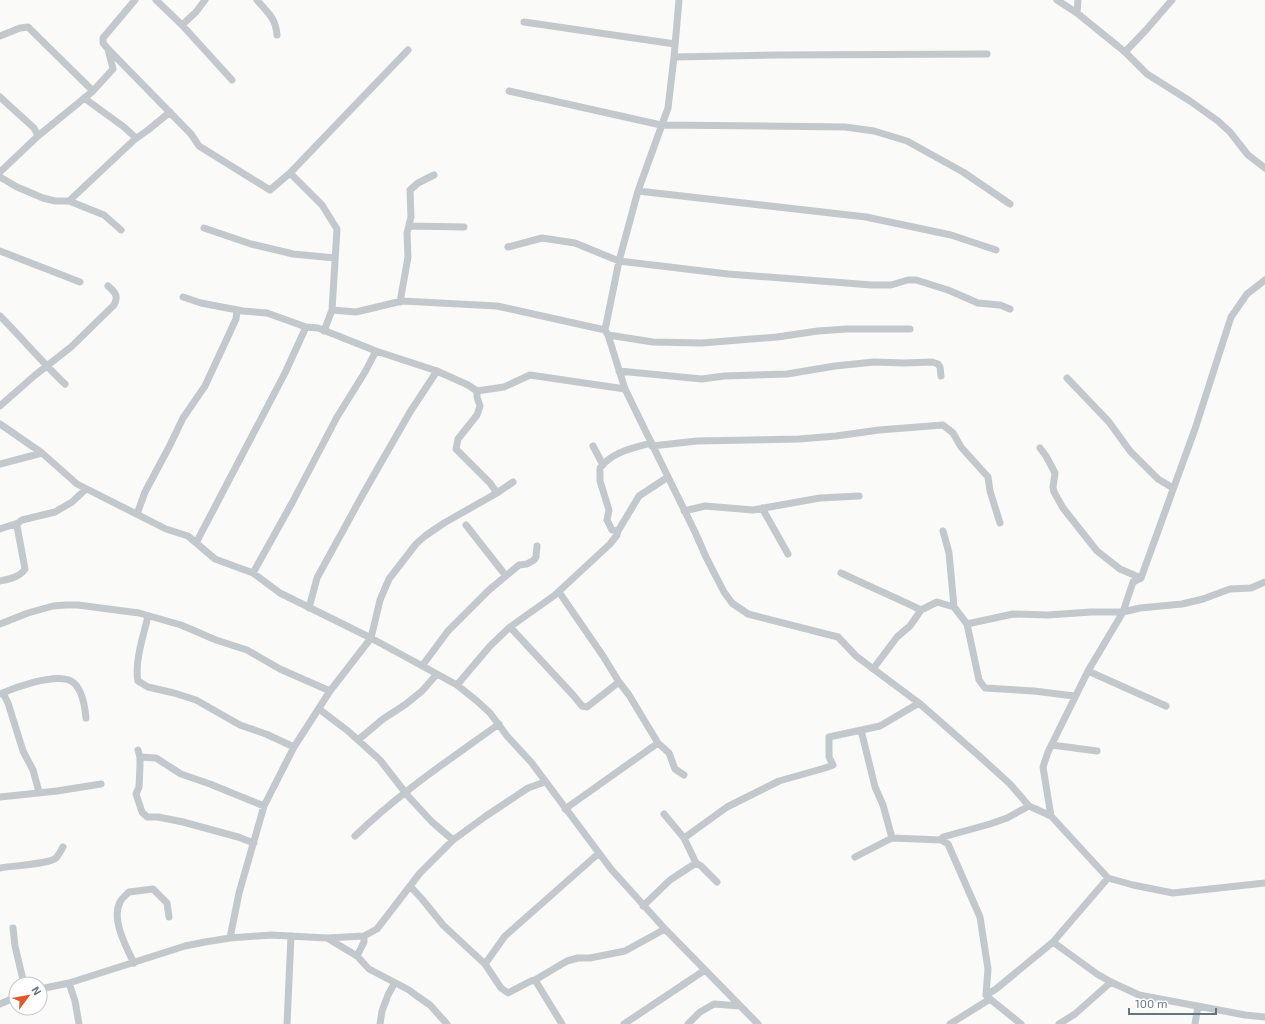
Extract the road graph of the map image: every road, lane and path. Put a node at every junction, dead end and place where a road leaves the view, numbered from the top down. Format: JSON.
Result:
{"nodes":[{"id":1,"x":135,"y":0,"type":"edge"},
{"id":2,"x":156,"y":0,"type":"edge"},
{"id":3,"x":205,"y":0,"type":"edge"},
{"id":4,"x":257,"y":0,"type":"edge"},
{"id":5,"x":679,"y":0,"type":"edge"},
{"id":6,"x":1057,"y":0,"type":"edge"},
{"id":7,"x":1078,"y":0,"type":"edge"},
{"id":8,"x":1172,"y":0,"type":"edge"},
{"id":9,"x":1077,"y":13,"type":"junction"},
{"id":10,"x":524,"y":22,"type":"dead end"},
{"id":11,"x":182,"y":25,"type":"junction"},
{"id":12,"x":277,"y":35,"type":"dead end"},
{"id":13,"x":0,"y":36,"type":"edge"},
{"id":14,"x":675,"y":44,"type":"junction"},
{"id":15,"x":108,"y":49,"type":"junction"},
{"id":16,"x":408,"y":50,"type":"dead end"},
{"id":17,"x":1125,"y":52,"type":"junction"},
{"id":18,"x":987,"y":54,"type":"dead end"},
{"id":19,"x":674,"y":57,"type":"junction"},
{"id":20,"x":232,"y":80,"type":"dead end"},
{"id":21,"x":509,"y":91,"type":"dead end"},
{"id":22,"x":93,"y":92,"type":"junction"},
{"id":23,"x":0,"y":97,"type":"edge"},
{"id":24,"x":84,"y":98,"type":"junction"},
{"id":25,"x":170,"y":112,"type":"junction"},
{"id":26,"x":661,"y":125,"type":"junction"},
{"id":27,"x":38,"y":136,"type":"junction"},
{"id":28,"x":136,"y":138,"type":"junction"},
{"id":29,"x":1265,"y":168,"type":"edge"},
{"id":30,"x":0,"y":172,"type":"edge"},
{"id":31,"x":290,"y":173,"type":"junction"},
{"id":32,"x":434,"y":175,"type":"dead end"},
{"id":33,"x":0,"y":177,"type":"edge"},
{"id":34,"x":638,"y":191,"type":"junction"},
{"id":35,"x":69,"y":201,"type":"junction"},
{"id":36,"x":1010,"y":204,"type":"dead end"},
{"id":37,"x":409,"y":226,"type":"junction"},
{"id":38,"x":464,"y":227,"type":"dead end"},
{"id":39,"x":204,"y":228,"type":"dead end"},
{"id":40,"x":121,"y":230,"type":"dead end"},
{"id":41,"x":508,"y":247,"type":"dead end"},
{"id":42,"x":996,"y":250,"type":"dead end"},
{"id":43,"x":0,"y":251,"type":"edge"},
{"id":44,"x":335,"y":258,"type":"junction"},
{"id":45,"x":619,"y":261,"type":"junction"},
{"id":46,"x":1265,"y":280,"type":"edge"},
{"id":47,"x":80,"y":282,"type":"dead end"},
{"id":48,"x":108,"y":286,"type":"dead end"},
{"id":49,"x":183,"y":298,"type":"dead end"},
{"id":50,"x":400,"y":302,"type":"junction"},
{"id":51,"x":1010,"y":309,"type":"dead end"},
{"id":52,"x":237,"y":310,"type":"junction"},
{"id":53,"x":332,"y":310,"type":"junction"},
{"id":54,"x":0,"y":316,"type":"edge"},
{"id":55,"x":306,"y":328,"type":"junction"},
{"id":56,"x":910,"y":329,"type":"dead end"},
{"id":57,"x":324,"y":331,"type":"junction"},
{"id":58,"x":606,"y":332,"type":"junction"},
{"id":59,"x":376,"y":351,"type":"junction"},
{"id":60,"x":46,"y":366,"type":"junction"},
{"id":61,"x":437,"y":371,"type":"junction"},
{"id":62,"x":619,"y":371,"type":"junction"},
{"id":63,"x":941,"y":376,"type":"dead end"},
{"id":64,"x":1067,"y":378,"type":"dead end"},
{"id":65,"x":65,"y":384,"type":"dead end"},
{"id":66,"x":625,"y":389,"type":"junction"},
{"id":67,"x":477,"y":391,"type":"junction"},
{"id":68,"x":0,"y":406,"type":"edge"},
{"id":69,"x":0,"y":424,"type":"edge"},
{"id":70,"x":652,"y":445,"type":"junction"},
{"id":71,"x":593,"y":446,"type":"dead end"},
{"id":72,"x":1040,"y":448,"type":"dead end"},
{"id":73,"x":42,"y":453,"type":"junction"},
{"id":74,"x":0,"y":464,"type":"edge"},
{"id":75,"x":602,"y":465,"type":"junction"},
{"id":76,"x":668,"y":477,"type":"junction"},
{"id":77,"x":514,"y":482,"type":"dead end"},
{"id":78,"x":1173,"y":488,"type":"junction"},
{"id":79,"x":86,"y":489,"type":"junction"},
{"id":80,"x":497,"y":493,"type":"junction"},
{"id":81,"x":859,"y":496,"type":"dead end"},
{"id":82,"x":762,"y":508,"type":"junction"},
{"id":83,"x":684,"y":511,"type":"junction"},
{"id":84,"x":137,"y":514,"type":"junction"},
{"id":85,"x":18,"y":522,"type":"junction"},
{"id":86,"x":1000,"y":523,"type":"dead end"},
{"id":87,"x":466,"y":525,"type":"dead end"},
{"id":88,"x":0,"y":528,"type":"edge"},
{"id":89,"x":618,"y":531,"type":"junction"},
{"id":90,"x":943,"y":531,"type":"dead end"},
{"id":91,"x":196,"y":543,"type":"junction"},
{"id":92,"x":537,"y":546,"type":"dead end"},
{"id":93,"x":788,"y":554,"type":"dead end"},
{"id":94,"x":253,"y":573,"type":"junction"},
{"id":95,"x":841,"y":573,"type":"dead end"},
{"id":96,"x":506,"y":576,"type":"junction"},
{"id":97,"x":1141,"y":578,"type":"junction"},
{"id":98,"x":0,"y":581,"type":"edge"},
{"id":99,"x":1265,"y":582,"type":"edge"},
{"id":100,"x":558,"y":592,"type":"junction"},
{"id":101,"x":954,"y":607,"type":"junction"},
{"id":102,"x":308,"y":608,"type":"junction"},
{"id":103,"x":921,"y":610,"type":"junction"},
{"id":104,"x":1123,"y":612,"type":"junction"},
{"id":105,"x":148,"y":616,"type":"junction"},
{"id":106,"x":0,"y":624,"type":"edge"},
{"id":107,"x":967,"y":624,"type":"junction"},
{"id":108,"x":510,"y":627,"type":"junction"},
{"id":109,"x":371,"y":638,"type":"junction"},
{"id":110,"x":422,"y":666,"type":"junction"},
{"id":111,"x":873,"y":669,"type":"junction"},
{"id":112,"x":1088,"y":671,"type":"junction"},
{"id":113,"x":436,"y":674,"type":"junction"},
{"id":114,"x":619,"y":682,"type":"junction"},
{"id":115,"x":456,"y":685,"type":"junction"},
{"id":116,"x":330,"y":691,"type":"junction"},
{"id":117,"x":1,"y":693,"type":"edge"},
{"id":118,"x":1074,"y":696,"type":"junction"},
{"id":119,"x":919,"y":703,"type":"junction"},
{"id":120,"x":1166,"y":706,"type":"dead end"},
{"id":121,"x":319,"y":709,"type":"junction"},
{"id":122,"x":86,"y":718,"type":"dead end"},
{"id":123,"x":499,"y":724,"type":"junction"},
{"id":124,"x":861,"y":730,"type":"junction"},
{"id":125,"x":358,"y":740,"type":"junction"},
{"id":126,"x":658,"y":743,"type":"junction"},
{"id":127,"x":1052,"y":745,"type":"junction"},
{"id":128,"x":294,"y":747,"type":"junction"},
{"id":129,"x":1097,"y":751,"type":"dead end"},
{"id":130,"x":684,"y":775,"type":"dead end"},
{"id":131,"x":545,"y":782,"type":"junction"},
{"id":132,"x":101,"y":784,"type":"dead end"},
{"id":133,"x":39,"y":792,"type":"junction"},
{"id":134,"x":405,"y":792,"type":"junction"},
{"id":135,"x":0,"y":797,"type":"edge"},
{"id":136,"x":264,"y":806,"type":"junction"},
{"id":137,"x":1029,"y":806,"type":"junction"},
{"id":138,"x":565,"y":809,"type":"junction"},
{"id":139,"x":664,"y":814,"type":"dead end"},
{"id":140,"x":1051,"y":816,"type":"junction"},
{"id":141,"x":355,"y":836,"type":"dead end"},
{"id":142,"x":684,"y":838,"type":"junction"},
{"id":143,"x":892,"y":838,"type":"junction"},
{"id":144,"x":453,"y":840,"type":"junction"},
{"id":145,"x":941,"y":840,"type":"junction"},
{"id":146,"x":254,"y":843,"type":"junction"},
{"id":147,"x":63,"y":847,"type":"dead end"},
{"id":148,"x":599,"y":853,"type":"junction"},
{"id":149,"x":856,"y":857,"type":"dead end"},
{"id":150,"x":696,"y":863,"type":"junction"},
{"id":151,"x":0,"y":868,"type":"edge"},
{"id":152,"x":1108,"y":878,"type":"junction"},
{"id":153,"x":717,"y":882,"type":"dead end"},
{"id":154,"x":1265,"y":883,"type":"edge"},
{"id":155,"x":410,"y":886,"type":"junction"},
{"id":156,"x":643,"y":906,"type":"junction"},
{"id":157,"x":169,"y":917,"type":"dead end"},
{"id":158,"x":13,"y":928,"type":"dead end"},
{"id":159,"x":665,"y":929,"type":"junction"},
{"id":160,"x":291,"y":936,"type":"junction"},
{"id":161,"x":364,"y":936,"type":"junction"},
{"id":162,"x":230,"y":938,"type":"junction"},
{"id":163,"x":327,"y":938,"type":"junction"},
{"id":164,"x":1053,"y":942,"type":"junction"},
{"id":165,"x":357,"y":956,"type":"junction"},
{"id":166,"x":134,"y":963,"type":"junction"},
{"id":167,"x":485,"y":964,"type":"junction"},
{"id":168,"x":705,"y":970,"type":"junction"},
{"id":169,"x":22,"y":976,"type":"edge"},
{"id":170,"x":535,"y":980,"type":"junction"},
{"id":171,"x":1111,"y":982,"type":"junction"},
{"id":172,"x":69,"y":983,"type":"junction"},
{"id":173,"x":394,"y":984,"type":"junction"},
{"id":174,"x":48,"y":987,"type":"edge"},
{"id":175,"x":988,"y":997,"type":"junction"},
{"id":176,"x":740,"y":1006,"type":"junction"},
{"id":177,"x":1198,"y":1006,"type":"junction"},
{"id":178,"x":1265,"y":1017,"type":"edge"},
{"id":179,"x":79,"y":1024,"type":"edge"},
{"id":180,"x":287,"y":1024,"type":"edge"},
{"id":181,"x":380,"y":1024,"type":"edge"},
{"id":182,"x":447,"y":1024,"type":"edge"},
{"id":183,"x":562,"y":1024,"type":"edge"},
{"id":184,"x":624,"y":1024,"type":"edge"},
{"id":185,"x":688,"y":1024,"type":"edge"},
{"id":186,"x":758,"y":1024,"type":"edge"},
{"id":187,"x":950,"y":1024,"type":"edge"},
{"id":188,"x":1021,"y":1024,"type":"edge"},
{"id":189,"x":1059,"y":1024,"type":"edge"},
{"id":190,"x":1195,"y":1024,"type":"edge"}],
"edges":[{"from":1,"to":15,"type":"street"},
{"from":2,"to":11,"type":"street"},
{"from":3,"to":11,"type":"street"},
{"from":4,"to":12,"type":"street"},
{"from":5,"to":14,"type":"street"},
{"from":6,"to":9,"type":"street"},
{"from":7,"to":9,"type":"street"},
{"from":8,"to":17,"type":"street"},
{"from":9,"to":17,"type":"street"},
{"from":10,"to":14,"type":"street"},
{"from":11,"to":20,"type":"street"},
{"from":13,"to":22,"type":"street"},
{"from":14,"to":19,"type":"street"},
{"from":15,"to":22,"type":"street"},
{"from":15,"to":25,"type":"street"},
{"from":16,"to":31,"type":"street"},
{"from":17,"to":29,"type":"street"},
{"from":18,"to":19,"type":"street"},
{"from":19,"to":26,"type":"street"},
{"from":21,"to":26,"type":"street"},
{"from":22,"to":24,"type":"street"},
{"from":23,"to":27,"type":"street"},
{"from":24,"to":27,"type":"street"},
{"from":24,"to":28,"type":"street"},
{"from":25,"to":28,"type":"street"},
{"from":25,"to":31,"type":"street"},
{"from":26,"to":34,"type":"street"},
{"from":26,"to":36,"type":"street"},
{"from":27,"to":30,"type":"street"},
{"from":28,"to":35,"type":"street"},
{"from":31,"to":44,"type":"street"},
{"from":32,"to":37,"type":"street"},
{"from":33,"to":35,"type":"street"},
{"from":34,"to":42,"type":"street"},
{"from":34,"to":45,"type":"street"},
{"from":35,"to":40,"type":"street"},
{"from":37,"to":38,"type":"street"},
{"from":37,"to":50,"type":"street"},
{"from":39,"to":44,"type":"street"},
{"from":41,"to":45,"type":"street"},
{"from":43,"to":47,"type":"street"},
{"from":44,"to":53,"type":"street"},
{"from":45,"to":51,"type":"street"},
{"from":45,"to":58,"type":"street"},
{"from":46,"to":78,"type":"street"},
{"from":48,"to":60,"type":"street"},
{"from":49,"to":52,"type":"street"},
{"from":50,"to":53,"type":"street"},
{"from":50,"to":58,"type":"street"},
{"from":52,"to":55,"type":"street"},
{"from":52,"to":84,"type":"street"},
{"from":53,"to":57,"type":"street"},
{"from":54,"to":60,"type":"street"},
{"from":55,"to":57,"type":"street"},
{"from":55,"to":91,"type":"street"},
{"from":56,"to":58,"type":"street"},
{"from":57,"to":59,"type":"street"},
{"from":58,"to":62,"type":"street"},
{"from":59,"to":61,"type":"street"},
{"from":59,"to":94,"type":"street"},
{"from":60,"to":65,"type":"street"},
{"from":60,"to":68,"type":"street"},
{"from":61,"to":67,"type":"street"},
{"from":61,"to":102,"type":"street"},
{"from":62,"to":63,"type":"street"},
{"from":62,"to":66,"type":"street"},
{"from":64,"to":78,"type":"street"},
{"from":66,"to":67,"type":"street"},
{"from":66,"to":70,"type":"street"},
{"from":67,"to":80,"type":"street"},
{"from":69,"to":73,"type":"street"},
{"from":70,"to":75,"type":"street"},
{"from":70,"to":76,"type":"street"},
{"from":70,"to":86,"type":"street"},
{"from":71,"to":75,"type":"street"},
{"from":72,"to":97,"type":"street"},
{"from":73,"to":74,"type":"street"},
{"from":73,"to":79,"type":"street"},
{"from":75,"to":89,"type":"street"},
{"from":76,"to":83,"type":"street"},
{"from":76,"to":89,"type":"street"},
{"from":77,"to":80,"type":"street"},
{"from":78,"to":97,"type":"street"},
{"from":79,"to":84,"type":"street"},
{"from":79,"to":85,"type":"street"},
{"from":80,"to":109,"type":"street"},
{"from":81,"to":82,"type":"street"},
{"from":82,"to":83,"type":"street"},
{"from":82,"to":93,"type":"street"},
{"from":83,"to":111,"type":"street"},
{"from":84,"to":91,"type":"street"},
{"from":85,"to":88,"type":"street"},
{"from":85,"to":98,"type":"street"},
{"from":87,"to":96,"type":"street"},
{"from":89,"to":100,"type":"street"},
{"from":90,"to":101,"type":"street"},
{"from":91,"to":94,"type":"street"},
{"from":92,"to":96,"type":"street"},
{"from":94,"to":102,"type":"street"},
{"from":95,"to":103,"type":"street"},
{"from":96,"to":110,"type":"street"},
{"from":97,"to":104,"type":"street"},
{"from":99,"to":104,"type":"street"},
{"from":100,"to":108,"type":"street"},
{"from":100,"to":114,"type":"street"},
{"from":101,"to":103,"type":"street"},
{"from":101,"to":107,"type":"street"},
{"from":102,"to":109,"type":"street"},
{"from":103,"to":111,"type":"street"},
{"from":104,"to":107,"type":"street"},
{"from":104,"to":112,"type":"street"},
{"from":105,"to":106,"type":"street"},
{"from":105,"to":116,"type":"street"},
{"from":105,"to":128,"type":"street"},
{"from":107,"to":118,"type":"street"},
{"from":108,"to":114,"type":"street"},
{"from":108,"to":115,"type":"street"},
{"from":109,"to":110,"type":"street"},
{"from":109,"to":116,"type":"street"},
{"from":110,"to":113,"type":"street"},
{"from":111,"to":119,"type":"street"},
{"from":112,"to":118,"type":"street"},
{"from":112,"to":120,"type":"street"},
{"from":113,"to":115,"type":"street"},
{"from":113,"to":125,"type":"street"},
{"from":114,"to":126,"type":"street"},
{"from":115,"to":123,"type":"street"},
{"from":116,"to":121,"type":"street"},
{"from":117,"to":122,"type":"street"},
{"from":117,"to":133,"type":"street"},
{"from":118,"to":127,"type":"street"},
{"from":119,"to":124,"type":"street"},
{"from":119,"to":137,"type":"street"},
{"from":121,"to":125,"type":"street"},
{"from":121,"to":128,"type":"street"},
{"from":123,"to":131,"type":"street"},
{"from":123,"to":134,"type":"street"},
{"from":124,"to":142,"type":"street"},
{"from":124,"to":143,"type":"street"},
{"from":125,"to":134,"type":"street"},
{"from":126,"to":130,"type":"street"},
{"from":126,"to":138,"type":"street"},
{"from":127,"to":129,"type":"street"},
{"from":127,"to":140,"type":"street"},
{"from":128,"to":136,"type":"street"},
{"from":131,"to":138,"type":"street"},
{"from":131,"to":144,"type":"street"},
{"from":132,"to":133,"type":"street"},
{"from":133,"to":135,"type":"street"},
{"from":134,"to":141,"type":"street"},
{"from":134,"to":144,"type":"street"},
{"from":136,"to":146,"type":"street"},
{"from":136,"to":146,"type":"street"},
{"from":137,"to":140,"type":"street"},
{"from":137,"to":145,"type":"street"},
{"from":138,"to":148,"type":"street"},
{"from":139,"to":142,"type":"street"},
{"from":140,"to":152,"type":"street"},
{"from":142,"to":150,"type":"street"},
{"from":143,"to":145,"type":"street"},
{"from":143,"to":149,"type":"street"},
{"from":144,"to":155,"type":"street"},
{"from":145,"to":175,"type":"street"},
{"from":146,"to":162,"type":"street"},
{"from":147,"to":151,"type":"street"},
{"from":148,"to":156,"type":"street"},
{"from":148,"to":167,"type":"street"},
{"from":150,"to":153,"type":"street"},
{"from":150,"to":156,"type":"street"},
{"from":152,"to":154,"type":"street"},
{"from":152,"to":164,"type":"street"},
{"from":155,"to":161,"type":"street"},
{"from":155,"to":167,"type":"street"},
{"from":156,"to":159,"type":"street"},
{"from":157,"to":166,"type":"street"},
{"from":158,"to":169,"type":"street"},
{"from":159,"to":168,"type":"street"},
{"from":159,"to":170,"type":"street"},
{"from":160,"to":162,"type":"street"},
{"from":160,"to":163,"type":"street"},
{"from":160,"to":180,"type":"street"},
{"from":161,"to":163,"type":"street"},
{"from":161,"to":165,"type":"street"},
{"from":162,"to":166,"type":"street"},
{"from":163,"to":165,"type":"street"},
{"from":164,"to":171,"type":"street"},
{"from":164,"to":175,"type":"street"},
{"from":165,"to":173,"type":"street"},
{"from":166,"to":172,"type":"street"},
{"from":167,"to":170,"type":"street"},
{"from":168,"to":176,"type":"street"},
{"from":168,"to":184,"type":"street"},
{"from":170,"to":183,"type":"street"},
{"from":171,"to":177,"type":"street"},
{"from":171,"to":189,"type":"street"},
{"from":172,"to":174,"type":"street"},
{"from":172,"to":179,"type":"street"},
{"from":173,"to":181,"type":"street"},
{"from":173,"to":182,"type":"street"},
{"from":175,"to":187,"type":"street"},
{"from":175,"to":188,"type":"street"},
{"from":176,"to":185,"type":"street"},
{"from":176,"to":186,"type":"street"},
{"from":177,"to":178,"type":"street"},
{"from":177,"to":190,"type":"street"}]}
